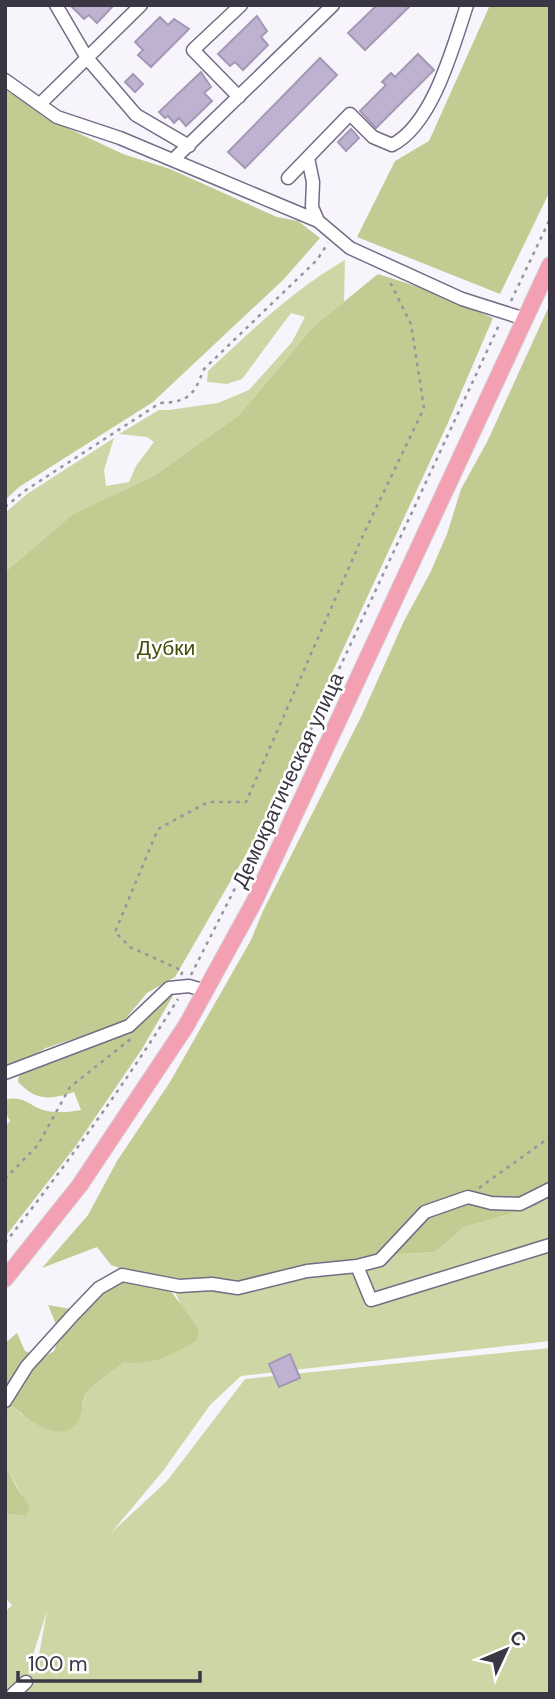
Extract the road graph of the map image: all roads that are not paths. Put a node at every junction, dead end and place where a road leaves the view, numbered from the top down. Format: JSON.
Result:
{"nodes":[{"id":1,"x":57,"y":5,"type":"edge"},
{"id":2,"x":141,"y":5,"type":"edge"},
{"id":3,"x":241,"y":5,"type":"edge"},
{"id":4,"x":333,"y":5,"type":"edge"},
{"id":5,"x":467,"y":5,"type":"edge"},
{"id":6,"x":87,"y":58,"type":"junction"},
{"id":7,"x":5,"y":80,"type":"edge"},
{"id":8,"x":239,"y":97,"type":"junction"},
{"id":9,"x":40,"y":104,"type":"junction"},
{"id":10,"x":189,"y":146,"type":"junction"},
{"id":11,"x":308,"y":158,"type":"junction"},
{"id":12,"x":173,"y":160,"type":"junction"},
{"id":13,"x":288,"y":178,"type":"dead end"},
{"id":14,"x":318,"y":221,"type":"junction"},
{"id":15,"x":550,"y":265,"type":"edge"},
{"id":16,"x":545,"y":287,"type":"edge"},
{"id":17,"x":525,"y":319,"type":"junction"},
{"id":18,"x":206,"y":992,"type":"junction"},
{"id":19,"x":5,"y":1073,"type":"edge"},
{"id":20,"x":550,"y":1189,"type":"edge"},
{"id":21,"x":550,"y":1245,"type":"edge"},
{"id":22,"x":357,"y":1266,"type":"junction"},
{"id":23,"x":5,"y":1279,"type":"edge"},
{"id":24,"x":5,"y":1401,"type":"edge"},
{"id":25,"x":26,"y":1682,"type":"dead end"},
{"id":26,"x":13,"y":1694,"type":"edge"}],
"edges":[{"from":1,"to":6,"type":"street"},
{"from":2,"to":6,"type":"street"},
{"from":3,"to":8,"type":"street"},
{"from":4,"to":8,"type":"street"},
{"from":5,"to":11,"type":"street"},
{"from":6,"to":9,"type":"street"},
{"from":6,"to":10,"type":"street"},
{"from":7,"to":9,"type":"street"},
{"from":8,"to":10,"type":"street"},
{"from":9,"to":12,"type":"street"},
{"from":10,"to":12,"type":"street"},
{"from":11,"to":13,"type":"street"},
{"from":11,"to":14,"type":"street"},
{"from":12,"to":14,"type":"street"},
{"from":14,"to":17,"type":"street"},
{"from":15,"to":16,"type":"main road","name":"Демократическая улица"},
{"from":16,"to":17,"type":"main road","name":"Демократическая улица"},
{"from":17,"to":18,"type":"main road","name":"Демократическая улица"},
{"from":18,"to":19,"type":"street"},
{"from":18,"to":23,"type":"main road","name":"Демократическая улица"},
{"from":20,"to":22,"type":"street"},
{"from":21,"to":22,"type":"street"},
{"from":22,"to":24,"type":"street"},
{"from":25,"to":26,"type":"street"}]}
